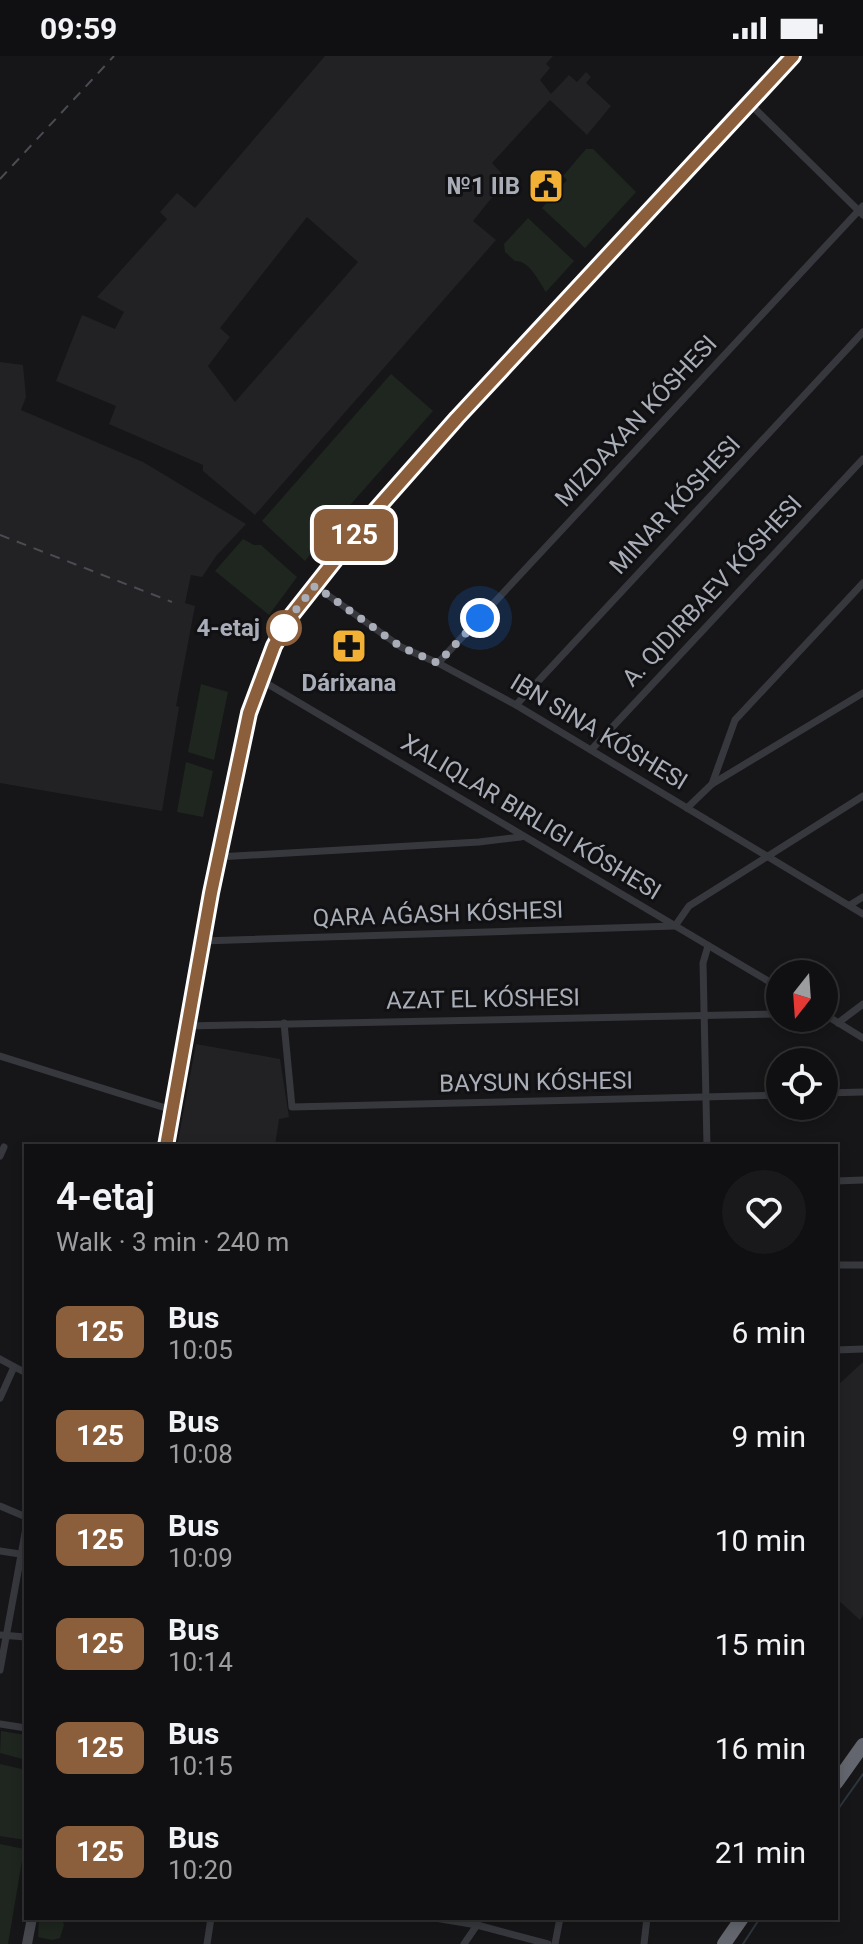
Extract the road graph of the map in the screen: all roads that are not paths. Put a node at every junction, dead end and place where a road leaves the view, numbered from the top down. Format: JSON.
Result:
{"nodes":[{"id":1,"x":793,"y":56,"type":"edge"},
{"id":2,"x":749,"y":103,"type":"junction"},
{"id":3,"x":862,"y":211,"type":"edge"},
{"id":4,"x":863,"y":332,"type":"edge"},
{"id":5,"x":863,"y":459,"type":"edge"},
{"id":6,"x":863,"y":583,"type":"edge"},
{"id":7,"x":315,"y":586,"type":"junction"},
{"id":8,"x":438,"y":663,"type":"junction"},
{"id":9,"x":261,"y":680,"type":"junction"},
{"id":10,"x":863,"y":693,"type":"edge"},
{"id":11,"x":516,"y":705,"type":"junction"},
{"id":12,"x":591,"y":750,"type":"junction"},
{"id":13,"x":712,"y":784,"type":"junction"},
{"id":14,"x":863,"y":796,"type":"edge"},
{"id":15,"x":687,"y":808,"type":"junction"},
{"id":16,"x":523,"y":836,"type":"junction"},
{"id":17,"x":766,"y":856,"type":"junction"},
{"id":18,"x":218,"y":857,"type":"junction"},
{"id":19,"x":863,"y":897,"type":"edge"},
{"id":20,"x":850,"y":905,"type":"junction"},
{"id":21,"x":863,"y":914,"type":"edge"},
{"id":22,"x":675,"y":926,"type":"junction"},
{"id":23,"x":202,"y":941,"type":"junction"},
{"id":24,"x":708,"y":946,"type":"junction"},
{"id":25,"x":766,"y":980,"type":"edge"},
{"id":26,"x":863,"y":1004,"type":"edge"},
{"id":27,"x":766,"y":1014,"type":"edge"},
{"id":28,"x":705,"y":1015,"type":"junction"},
{"id":29,"x":284,"y":1023,"type":"junction"},
{"id":30,"x":838,"y":1023,"type":"joint"},
{"id":31,"x":187,"y":1026,"type":"junction"},
{"id":32,"x":863,"y":1038,"type":"edge"},
{"id":33,"x":0,"y":1056,"type":"edge"},
{"id":34,"x":863,"y":1092,"type":"edge"},
{"id":35,"x":838,"y":1093,"type":"edge"},
{"id":36,"x":766,"y":1096,"type":"edge"},
{"id":37,"x":707,"y":1099,"type":"junction"},
{"id":38,"x":172,"y":1110,"type":"junction"},
{"id":39,"x":166,"y":1144,"type":"edge"},
{"id":40,"x":707,"y":1144,"type":"edge"},
{"id":41,"x":863,"y":1180,"type":"edge"},
{"id":42,"x":838,"y":1181,"type":"edge"},
{"id":43,"x":838,"y":1265,"type":"edge"},
{"id":44,"x":863,"y":1265,"type":"edge"},
{"id":45,"x":863,"y":1349,"type":"edge"},
{"id":46,"x":838,"y":1350,"type":"edge"},
{"id":47,"x":0,"y":1359,"type":"edge"},
{"id":48,"x":14,"y":1367,"type":"junction"},
{"id":49,"x":24,"y":1372,"type":"edge"},
{"id":50,"x":0,"y":1398,"type":"edge"},
{"id":51,"x":0,"y":1506,"type":"edge"},
{"id":52,"x":24,"y":1516,"type":"edge"},
{"id":53,"x":24,"y":1537,"type":"edge"},
{"id":54,"x":0,"y":1551,"type":"edge"},
{"id":55,"x":20,"y":1554,"type":"junction"},
{"id":56,"x":3,"y":1635,"type":"edge"},
{"id":57,"x":24,"y":1637,"type":"edge"},
{"id":58,"x":0,"y":1670,"type":"edge"},
{"id":59,"x":0,"y":1724,"type":"edge"},
{"id":60,"x":24,"y":1728,"type":"edge"},
{"id":61,"x":863,"y":1745,"type":"edge"},
{"id":62,"x":838,"y":1780,"type":"edge"},
{"id":63,"x":32,"y":1920,"type":"edge"},
{"id":64,"x":211,"y":1920,"type":"edge"},
{"id":65,"x":456,"y":1920,"type":"edge"},
{"id":66,"x":560,"y":1920,"type":"edge"},
{"id":67,"x":647,"y":1920,"type":"edge"},
{"id":68,"x":741,"y":1920,"type":"edge"},
{"id":69,"x":477,"y":1922,"type":"edge"},
{"id":70,"x":27,"y":1944,"type":"edge"},
{"id":71,"x":207,"y":1944,"type":"edge"},
{"id":72,"x":464,"y":1944,"type":"edge"},
{"id":73,"x":548,"y":1944,"type":"edge"},
{"id":74,"x":555,"y":1944,"type":"edge"},
{"id":75,"x":644,"y":1944,"type":"edge"},
{"id":76,"x":724,"y":1944,"type":"edge"}],
"edges":[{"from":1,"to":2,"type":"street"},
{"from":2,"to":3,"type":"street"},
{"from":2,"to":7,"type":"street"},
{"from":3,"to":8,"type":"street","name":"MIZDAXAN KÓSHESI"},
{"from":4,"to":11,"type":"street","name":"MINAR KÓSHESI"},
{"from":5,"to":12,"type":"street"},
{"from":6,"to":13,"type":"street"},
{"from":7,"to":8,"type":"street","name":"IBN SINA KÓSHESI"},
{"from":7,"to":9,"type":"street"},
{"from":8,"to":11,"type":"street","name":"IBN SINA KÓSHESI"},
{"from":9,"to":16,"type":"street"},
{"from":9,"to":18,"type":"street"},
{"from":10,"to":13,"type":"street"},
{"from":11,"to":12,"type":"street","name":"IBN SINA KÓSHESI"},
{"from":12,"to":15,"type":"street","name":"IBN SINA KÓSHESI"},
{"from":13,"to":15,"type":"street"},
{"from":14,"to":17,"type":"street"},
{"from":15,"to":17,"type":"street","name":"IBN SINA KÓSHESI"},
{"from":16,"to":18,"type":"street"},
{"from":16,"to":22,"type":"street"},
{"from":17,"to":20,"type":"street","name":"IBN SINA KÓSHESI"},
{"from":17,"to":22,"type":"street"},
{"from":18,"to":23,"type":"street"},
{"from":19,"to":20,"type":"street"},
{"from":20,"to":21,"type":"street","name":"IBN SINA KÓSHESI"},
{"from":22,"to":23,"type":"street","name":"QARA AǴASH KÓSHESI"},
{"from":22,"to":24,"type":"street"},
{"from":23,"to":31,"type":"street"},
{"from":24,"to":25,"type":"street"},
{"from":24,"to":28,"type":"street"},
{"from":26,"to":30,"type":"street"},
{"from":27,"to":28,"type":"street","name":"AZAT EL KÓSHESI"},
{"from":28,"to":29,"type":"street","name":"AZAT EL KÓSHESI"},
{"from":28,"to":37,"type":"street"},
{"from":29,"to":31,"type":"street","name":"AZAT EL KÓSHESI"},
{"from":29,"to":37,"type":"street","name":"BAYSUN KÓSHESI"},
{"from":30,"to":32,"type":"street"},
{"from":31,"to":38,"type":"street"},
{"from":33,"to":38,"type":"street"},
{"from":34,"to":35,"type":"street"},
{"from":36,"to":37,"type":"street","name":"BAYSUN KÓSHESI"},
{"from":37,"to":40,"type":"street"},
{"from":38,"to":39,"type":"street"},
{"from":41,"to":42,"type":"street"},
{"from":43,"to":44,"type":"street"},
{"from":45,"to":46,"type":"street"},
{"from":47,"to":48,"type":"street"},
{"from":48,"to":49,"type":"street"},
{"from":48,"to":50,"type":"street"},
{"from":51,"to":52,"type":"street"},
{"from":53,"to":55,"type":"street"},
{"from":54,"to":55,"type":"street"},
{"from":55,"to":56,"type":"street"},
{"from":56,"to":57,"type":"street"},
{"from":56,"to":58,"type":"street"},
{"from":59,"to":60,"type":"street"},
{"from":61,"to":62,"type":"highway"},
{"from":63,"to":70,"type":"street"},
{"from":64,"to":71,"type":"street"},
{"from":65,"to":69,"type":"street"},
{"from":66,"to":74,"type":"street"},
{"from":67,"to":75,"type":"street"},
{"from":68,"to":76,"type":"highway"},
{"from":69,"to":72,"type":"street"},
{"from":69,"to":73,"type":"street"}]}
